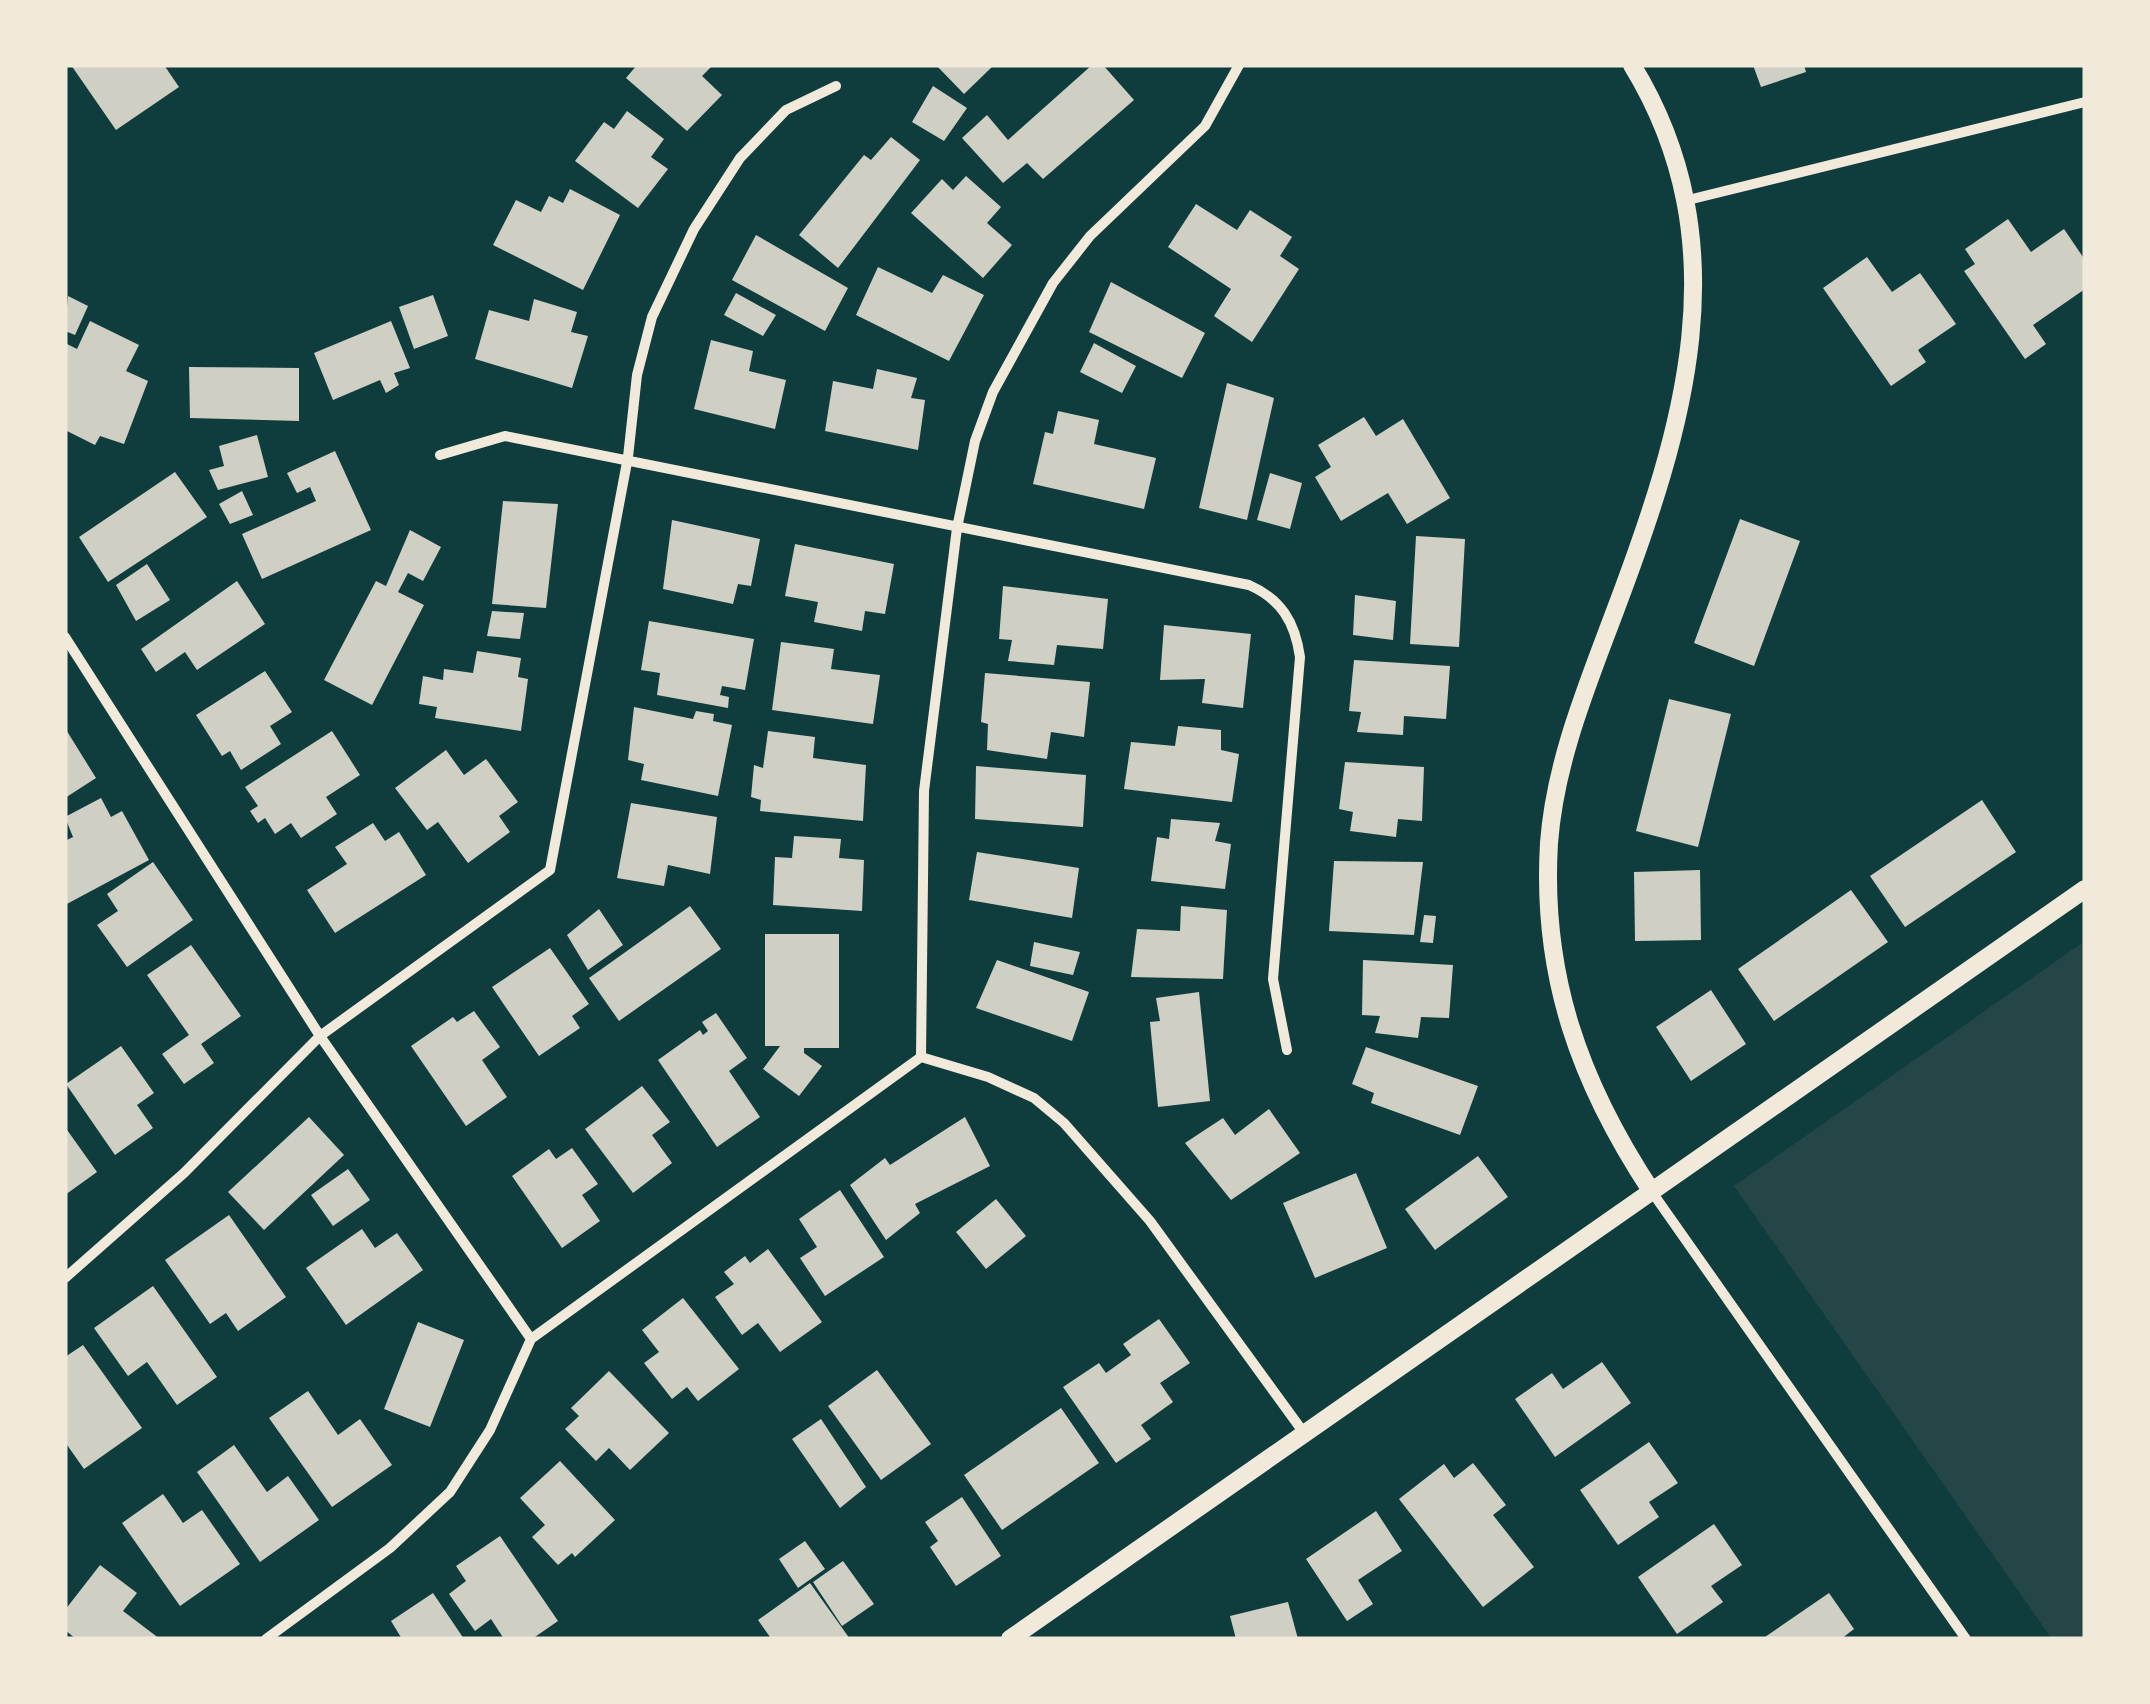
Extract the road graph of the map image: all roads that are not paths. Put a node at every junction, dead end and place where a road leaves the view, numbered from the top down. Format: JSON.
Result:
{"nodes":[{"id":1,"x":1240,"y":65,"type":"edge"},
{"id":2,"x":1632,"y":65,"type":"edge"},
{"id":3,"x":836,"y":86,"type":"dead end"},
{"id":4,"x":2085,"y":102,"type":"edge"},
{"id":5,"x":1684,"y":201,"type":"junction"},
{"id":6,"x":440,"y":455,"type":"dead end"},
{"id":7,"x":628,"y":457,"type":"junction"},
{"id":8,"x":957,"y":528,"type":"junction"},
{"id":9,"x":65,"y":637,"type":"edge"},
{"id":10,"x":2085,"y":889,"type":"edge"},
{"id":11,"x":320,"y":1036,"type":"junction"},
{"id":12,"x":1287,"y":1050,"type":"dead end"},
{"id":13,"x":921,"y":1056,"type":"junction"},
{"id":14,"x":1652,"y":1192,"type":"junction"},
{"id":15,"x":65,"y":1278,"type":"edge"},
{"id":16,"x":532,"y":1339,"type":"junction"},
{"id":17,"x":1304,"y":1433,"type":"junction"},
{"id":18,"x":266,"y":1639,"type":"edge"},
{"id":19,"x":1010,"y":1639,"type":"edge"},
{"id":20,"x":1966,"y":1639,"type":"edge"}],
"edges":[{"from":1,"to":8,"type":"street"},
{"from":2,"to":5,"type":"street"},
{"from":3,"to":7,"type":"street"},
{"from":4,"to":5,"type":"street"},
{"from":5,"to":14,"type":"street"},
{"from":6,"to":7,"type":"street"},
{"from":7,"to":8,"type":"street"},
{"from":7,"to":11,"type":"street"},
{"from":8,"to":12,"type":"street"},
{"from":8,"to":13,"type":"street"},
{"from":9,"to":11,"type":"street"},
{"from":10,"to":14,"type":"street"},
{"from":11,"to":15,"type":"street"},
{"from":11,"to":16,"type":"street"},
{"from":13,"to":16,"type":"street"},
{"from":13,"to":17,"type":"street"},
{"from":14,"to":17,"type":"street"},
{"from":14,"to":20,"type":"street"},
{"from":16,"to":18,"type":"street"},
{"from":17,"to":19,"type":"street"}]}
